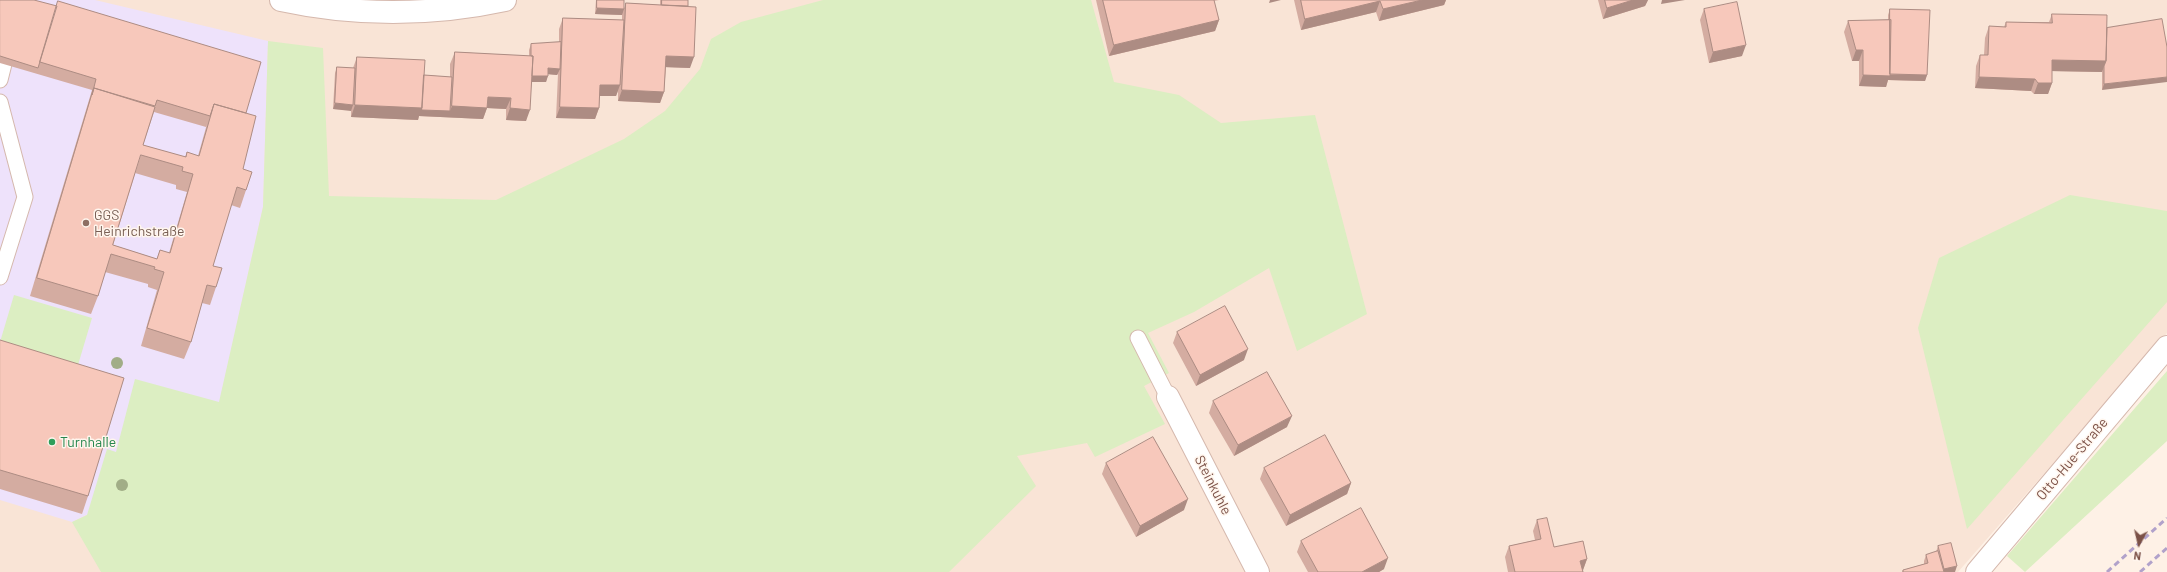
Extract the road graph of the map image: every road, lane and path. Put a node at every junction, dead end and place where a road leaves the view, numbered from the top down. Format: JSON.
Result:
{"nodes":[{"id":1,"x":281,"y":0,"type":"edge"},
{"id":2,"x":505,"y":0,"type":"edge"},
{"id":3,"x":13,"y":29,"type":"edge"},
{"id":4,"x":0,"y":80,"type":"edge"},
{"id":5,"x":0,"y":102,"type":"edge"},
{"id":6,"x":0,"y":277,"type":"edge"},
{"id":7,"x":1138,"y":338,"type":"dead end"},
{"id":8,"x":2167,"y":347,"type":"edge"},
{"id":9,"x":1168,"y":397,"type":"joint"},
{"id":10,"x":1258,"y":572,"type":"edge"},
{"id":11,"x":1978,"y":572,"type":"edge"}],
"edges":[{"from":1,"to":2,"type":"street"},
{"from":3,"to":4,"type":"lane"},
{"from":5,"to":6,"type":"lane"},
{"from":7,"to":9,"type":"lane"},
{"from":8,"to":11,"type":"street","name":"Otto-Hue-Straße"},
{"from":9,"to":10,"type":"street","name":"Steinkuhle"}]}
